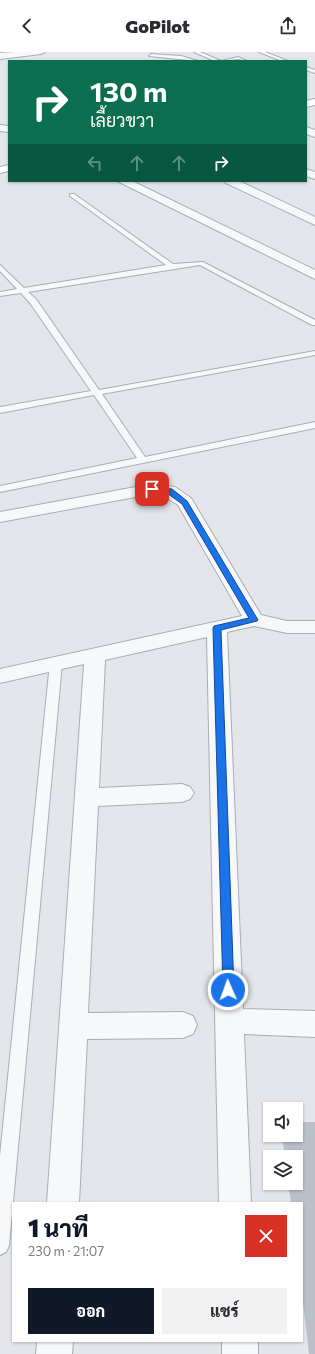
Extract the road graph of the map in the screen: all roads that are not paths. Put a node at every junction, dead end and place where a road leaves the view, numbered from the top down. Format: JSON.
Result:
{"nodes":[{"id":1,"x":196,"y":52,"type":"edge"},
{"id":2,"x":261,"y":52,"type":"edge"},
{"id":3,"x":40,"y":54,"type":"edge"},
{"id":4,"x":151,"y":55,"type":"dead end"},
{"id":5,"x":0,"y":56,"type":"edge"},
{"id":6,"x":194,"y":60,"type":"edge"},
{"id":7,"x":216,"y":60,"type":"edge"},
{"id":8,"x":229,"y":60,"type":"edge"},
{"id":9,"x":243,"y":60,"type":"edge"},
{"id":10,"x":283,"y":60,"type":"edge"},
{"id":11,"x":124,"y":182,"type":"edge"},
{"id":12,"x":232,"y":182,"type":"edge"},
{"id":13,"x":72,"y":195,"type":"dead end"},
{"id":14,"x":315,"y":221,"type":"edge"},
{"id":15,"x":309,"y":259,"type":"dead end"},
{"id":16,"x":292,"y":264,"type":"junction"},
{"id":17,"x":1,"y":265,"type":"edge"},
{"id":18,"x":172,"y":266,"type":"junction"},
{"id":19,"x":315,"y":275,"type":"edge"},
{"id":20,"x":23,"y":290,"type":"junction"},
{"id":21,"x":0,"y":294,"type":"edge"},
{"id":22,"x":315,"y":323,"type":"edge"},
{"id":23,"x":315,"y":352,"type":"edge"},
{"id":24,"x":96,"y":391,"type":"junction"},
{"id":25,"x":0,"y":410,"type":"edge"},
{"id":26,"x":315,"y":425,"type":"edge"},
{"id":27,"x":143,"y":460,"type":"junction"},
{"id":28,"x":0,"y":489,"type":"edge"},
{"id":29,"x":0,"y":517,"type":"edge"},
{"id":30,"x":254,"y":620,"type":"junction"},
{"id":31,"x":315,"y":627,"type":"edge"},
{"id":32,"x":217,"y":628,"type":"junction"},
{"id":33,"x":95,"y":655,"type":"junction"},
{"id":34,"x":56,"y":663,"type":"junction"},
{"id":35,"x":0,"y":676,"type":"edge"},
{"id":36,"x":182,"y":793,"type":"dead end"},
{"id":37,"x":87,"y":798,"type":"junction"},
{"id":38,"x":229,"y":1021,"type":"junction"},
{"id":39,"x":315,"y":1024,"type":"edge"},
{"id":40,"x":183,"y":1025,"type":"dead end"},
{"id":41,"x":74,"y":1026,"type":"junction"},
{"id":42,"x":63,"y":1202,"type":"edge"},
{"id":43,"x":235,"y":1202,"type":"edge"},
{"id":44,"x":0,"y":1246,"type":"edge"},
{"id":45,"x":55,"y":1342,"type":"edge"},
{"id":46,"x":240,"y":1342,"type":"edge"},
{"id":47,"x":54,"y":1354,"type":"edge"},
{"id":48,"x":240,"y":1354,"type":"edge"}],
"edges":[{"from":1,"to":7,"type":"lane"},
{"from":2,"to":10,"type":"lane"},
{"from":3,"to":5,"type":"street"},
{"from":4,"to":6,"type":"lane"},
{"from":8,"to":9,"type":"lane"},
{"from":11,"to":16,"type":"street"},
{"from":12,"to":14,"type":"street"},
{"from":13,"to":18,"type":"lane"},
{"from":15,"to":16,"type":"street"},
{"from":16,"to":19,"type":"street"},
{"from":17,"to":20,"type":"lane"},
{"from":18,"to":20,"type":"lane"},
{"from":18,"to":22,"type":"lane"},
{"from":20,"to":21,"type":"lane"},
{"from":20,"to":24,"type":"lane"},
{"from":23,"to":24,"type":"lane"},
{"from":24,"to":25,"type":"lane"},
{"from":24,"to":27,"type":"lane"},
{"from":26,"to":27,"type":"lane"},
{"from":27,"to":28,"type":"lane"},
{"from":29,"to":30,"type":"street"},
{"from":30,"to":31,"type":"street"},
{"from":30,"to":32,"type":"street"},
{"from":32,"to":33,"type":"street"},
{"from":32,"to":38,"type":"street"},
{"from":33,"to":34,"type":"street"},
{"from":33,"to":37,"type":"street"},
{"from":34,"to":35,"type":"street"},
{"from":34,"to":44,"type":"lane"},
{"from":36,"to":37,"type":"street"},
{"from":37,"to":41,"type":"street"},
{"from":38,"to":39,"type":"street"},
{"from":38,"to":43,"type":"street"},
{"from":40,"to":41,"type":"street"},
{"from":41,"to":42,"type":"street"},
{"from":45,"to":47,"type":"street"},
{"from":46,"to":48,"type":"street"}]}
